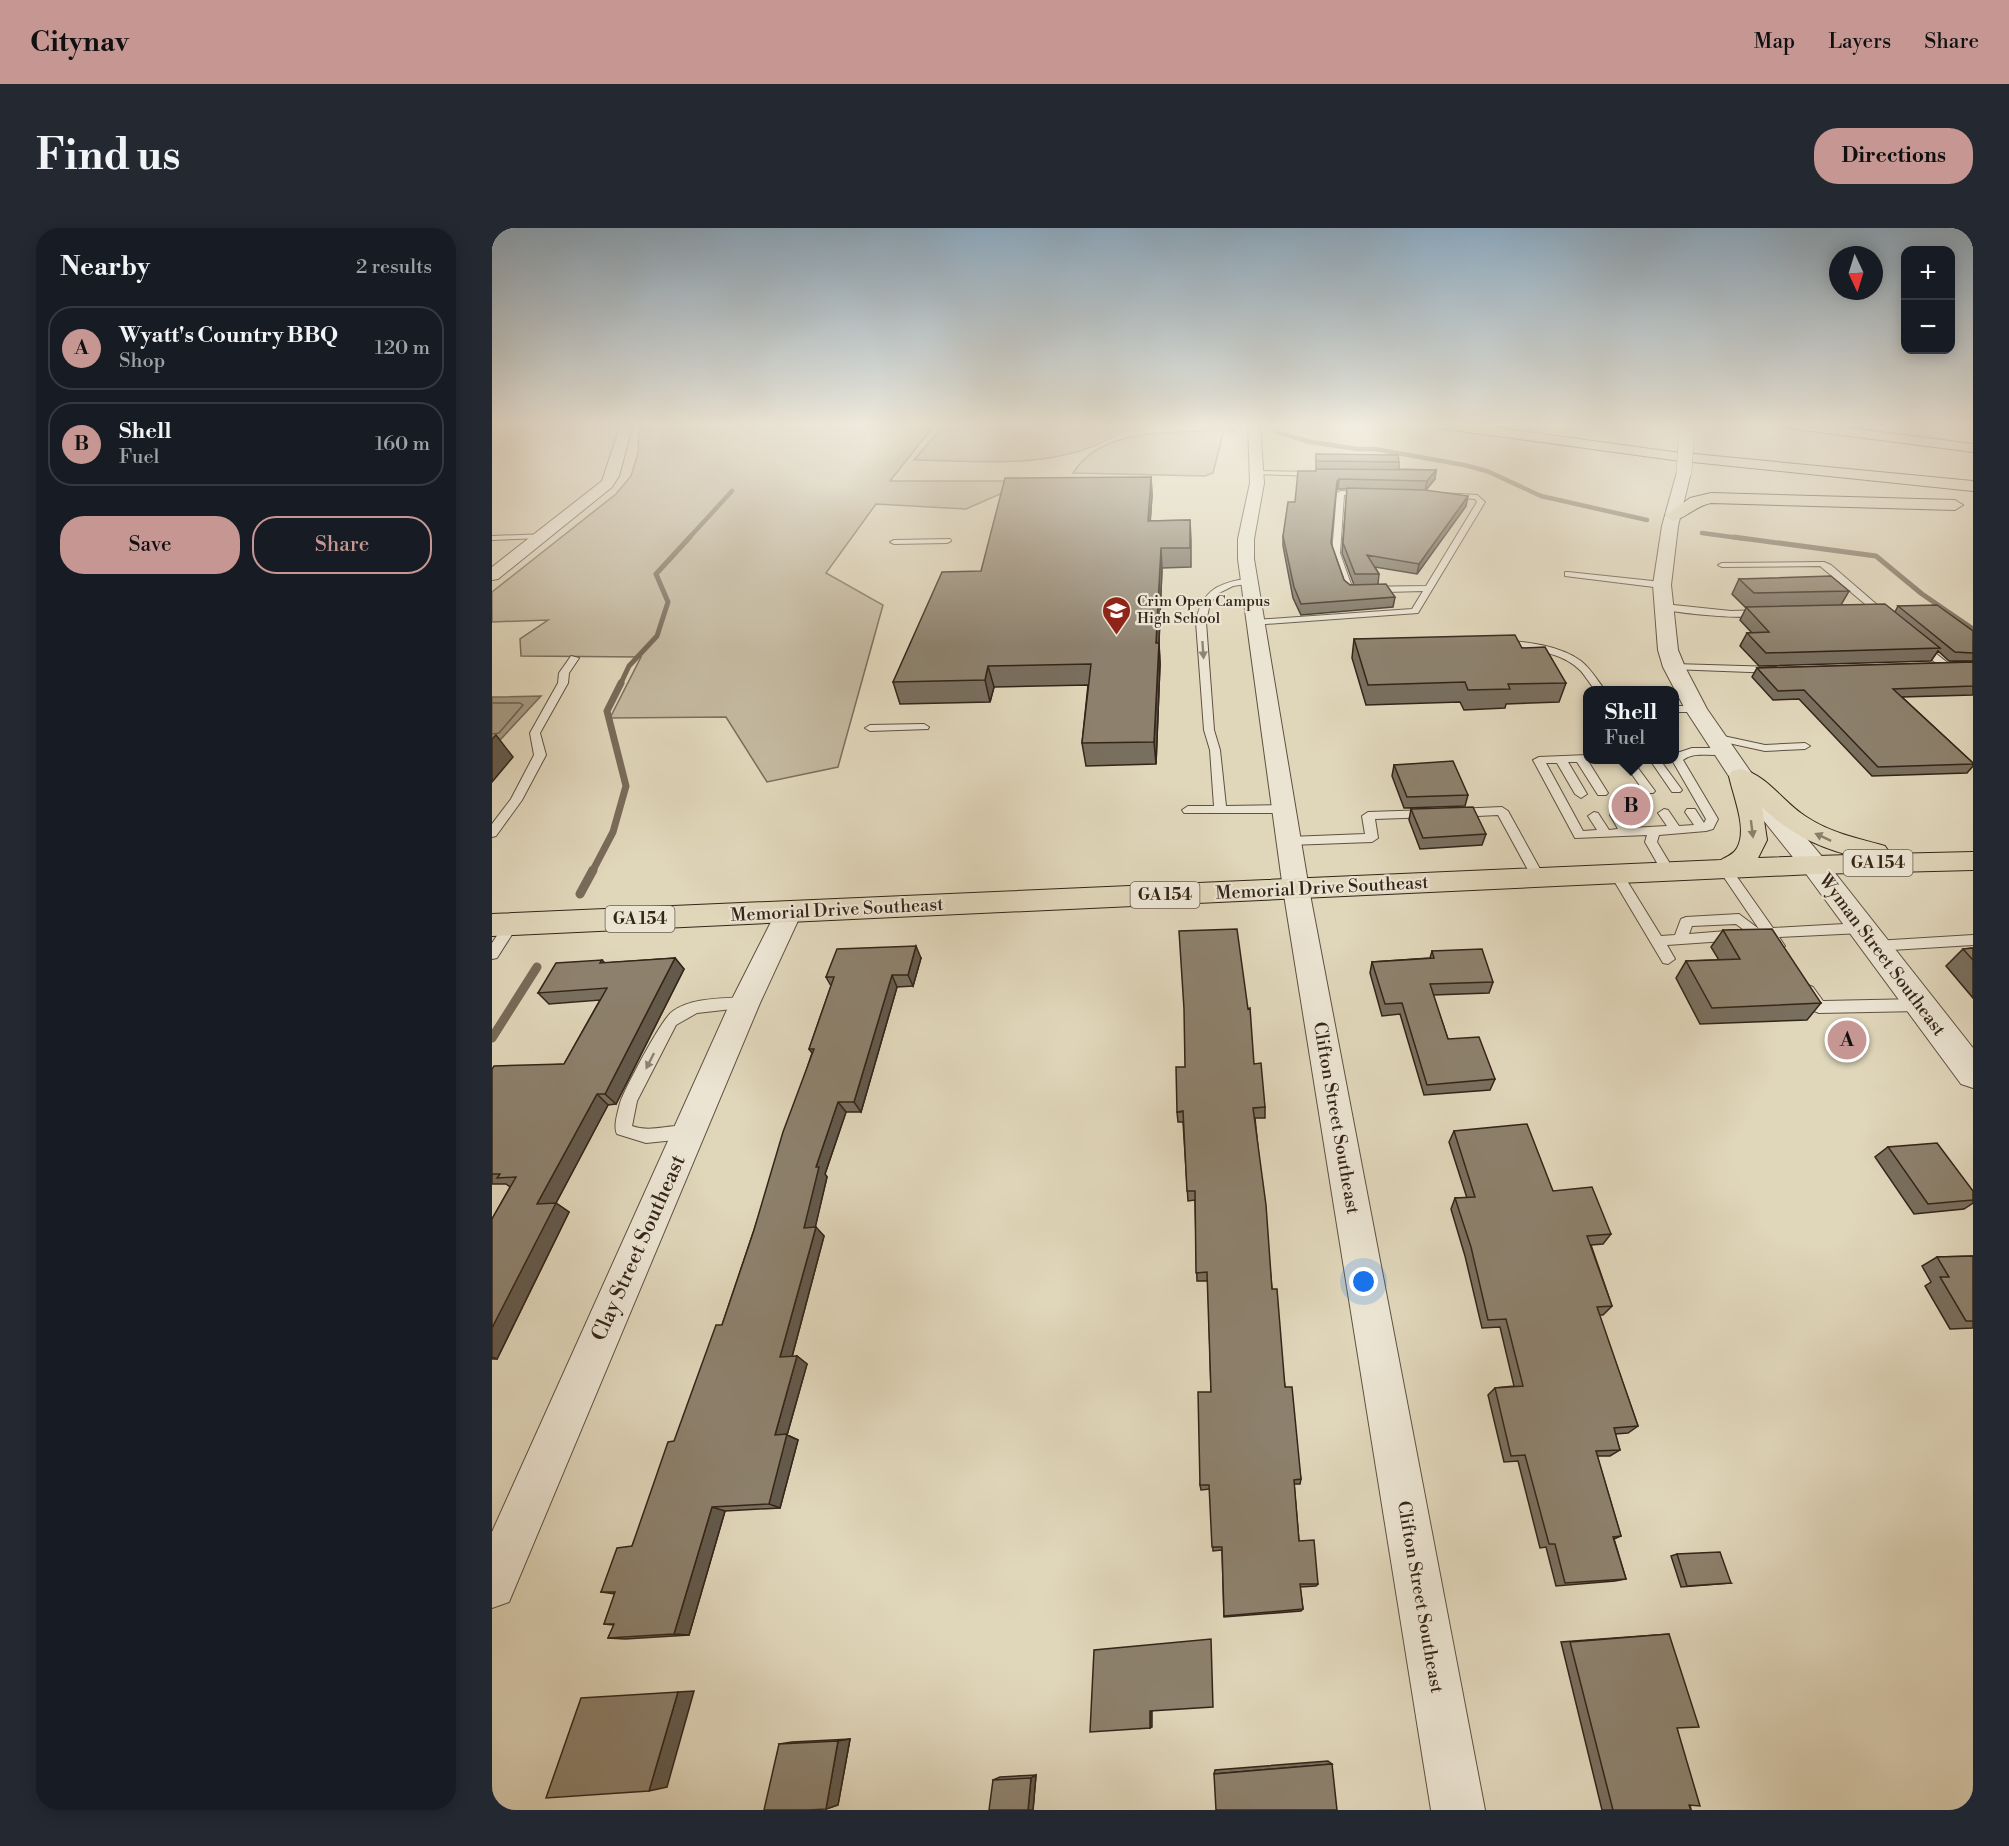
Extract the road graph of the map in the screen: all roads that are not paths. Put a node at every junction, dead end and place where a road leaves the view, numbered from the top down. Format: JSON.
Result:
{"nodes":[{"id":1,"x":589,"y":498,"type":"edge"},
{"id":2,"x":1256,"y":498,"type":"edge"},
{"id":3,"x":1340,"y":498,"type":"edge"},
{"id":4,"x":1478,"y":498,"type":"edge"},
{"id":5,"x":1677,"y":498,"type":"edge"},
{"id":6,"x":1748,"y":498,"type":"edge"},
{"id":7,"x":1755,"y":499,"type":"junction"},
{"id":8,"x":1973,"y":506,"type":"edge"},
{"id":9,"x":1673,"y":516,"type":"junction"},
{"id":10,"x":543,"y":536,"type":"junction"},
{"id":11,"x":492,"y":538,"type":"edge"},
{"id":12,"x":947,"y":541,"type":"dead end"},
{"id":13,"x":894,"y":542,"type":"dead end"},
{"id":14,"x":1722,"y":565,"type":"dead end"},
{"id":15,"x":1568,"y":574,"type":"dead end"},
{"id":16,"x":492,"y":575,"type":"edge"},
{"id":17,"x":1250,"y":581,"type":"junction"},
{"id":18,"x":1662,"y":585,"type":"junction"},
{"id":19,"x":1428,"y":588,"type":"junction"},
{"id":20,"x":1664,"y":607,"type":"junction"},
{"id":21,"x":1879,"y":611,"type":"junction"},
{"id":22,"x":1867,"y":612,"type":"edge"},
{"id":23,"x":1773,"y":613,"type":"edge"},
{"id":24,"x":1256,"y":623,"type":"junction"},
{"id":25,"x":1896,"y":625,"type":"edge"},
{"id":26,"x":1913,"y":639,"type":"edge"},
{"id":27,"x":1487,"y":642,"type":"edge"},
{"id":28,"x":574,"y":658,"type":"dead end"},
{"id":29,"x":1674,"y":667,"type":"junction"},
{"id":30,"x":1923,"y":667,"type":"edge"},
{"id":31,"x":1785,"y":670,"type":"edge"},
{"id":32,"x":1597,"y":686,"type":"edge"},
{"id":33,"x":1679,"y":709,"type":"edge"},
{"id":34,"x":1696,"y":709,"type":"junction"},
{"id":35,"x":924,"y":727,"type":"dead end"},
{"id":36,"x":870,"y":728,"type":"dead end"},
{"id":37,"x":1719,"y":744,"type":"junction"},
{"id":38,"x":1805,"y":746,"type":"dead end"},
{"id":39,"x":1679,"y":754,"type":"edge"},
{"id":40,"x":1583,"y":758,"type":"edge"},
{"id":41,"x":1562,"y":759,"type":"junction"},
{"id":42,"x":1587,"y":764,"type":"edge"},
{"id":43,"x":1630,"y":764,"type":"edge"},
{"id":44,"x":1658,"y":764,"type":"edge"},
{"id":45,"x":1679,"y":764,"type":"edge"},
{"id":46,"x":1741,"y":776,"type":"junction"},
{"id":47,"x":1676,"y":790,"type":"dead end"},
{"id":48,"x":1649,"y":791,"type":"dead end"},
{"id":49,"x":1602,"y":793,"type":"dead end"},
{"id":50,"x":1581,"y":794,"type":"dead end"},
{"id":51,"x":1284,"y":809,"type":"junction"},
{"id":52,"x":1188,"y":810,"type":"dead end"},
{"id":53,"x":1220,"y":810,"type":"junction"},
{"id":54,"x":1691,"y":812,"type":"dead end"},
{"id":55,"x":1664,"y":813,"type":"dead end"},
{"id":56,"x":1616,"y":815,"type":"dead end"},
{"id":57,"x":1594,"y":816,"type":"dead end"},
{"id":58,"x":1702,"y":828,"type":"junction"},
{"id":59,"x":1675,"y":829,"type":"junction"},
{"id":60,"x":1654,"y":831,"type":"junction"},
{"id":61,"x":1626,"y":832,"type":"junction"},
{"id":62,"x":492,"y":833,"type":"edge"},
{"id":63,"x":1605,"y":833,"type":"junction"},
{"id":64,"x":1289,"y":841,"type":"junction"},
{"id":65,"x":1973,"y":861,"type":"edge"},
{"id":66,"x":1942,"y":862,"type":"junction"},
{"id":67,"x":1814,"y":865,"type":"junction"},
{"id":68,"x":1725,"y":870,"type":"junction"},
{"id":69,"x":1669,"y":872,"type":"junction"},
{"id":70,"x":1616,"y":874,"type":"junction"},
{"id":71,"x":1539,"y":878,"type":"junction"},
{"id":72,"x":1296,"y":889,"type":"junction"},
{"id":73,"x":789,"y":912,"type":"junction"},
{"id":74,"x":502,"y":925,"type":"edge"},
{"id":75,"x":1763,"y":933,"type":"junction"},
{"id":76,"x":1869,"y":937,"type":"junction"},
{"id":77,"x":1973,"y":940,"type":"edge"},
{"id":78,"x":1657,"y":941,"type":"junction"},
{"id":79,"x":492,"y":954,"type":"edge"},
{"id":80,"x":1668,"y":959,"type":"dead end"},
{"id":81,"x":1788,"y":961,"type":"edge"},
{"id":82,"x":1801,"y":980,"type":"edge"},
{"id":83,"x":745,"y":1003,"type":"junction"},
{"id":84,"x":1919,"y":1005,"type":"junction"},
{"id":85,"x":1973,"y":1074,"type":"edge"},
{"id":86,"x":689,"y":1134,"type":"junction"},
{"id":87,"x":492,"y":1585,"type":"edge"},
{"id":88,"x":1458,"y":1810,"type":"edge"}],
"edges":[{"from":1,"to":10,"type":"street"},
{"from":2,"to":17,"type":"street","name":"Clifton Street Southeast"},
{"from":3,"to":19,"type":"lane"},
{"from":4,"to":19,"type":"lane"},
{"from":5,"to":9,"type":"street","name":"Wyman Street Southeast"},
{"from":6,"to":7,"type":"main road"},
{"from":7,"to":8,"type":"main road"},
{"from":7,"to":9,"type":"main road"},
{"from":9,"to":18,"type":"street","name":"Wyman Street Southeast"},
{"from":10,"to":11,"type":"lane"},
{"from":10,"to":16,"type":"street"},
{"from":12,"to":13,"type":"lane"},
{"from":14,"to":21,"type":"lane"},
{"from":15,"to":18,"type":"lane"},
{"from":17,"to":24,"type":"street","name":"Clifton Street Southeast"},
{"from":17,"to":53,"type":"lane","one_way":true},
{"from":18,"to":20,"type":"street","name":"Wyman Street Southeast"},
{"from":19,"to":24,"type":"lane"},
{"from":20,"to":23,"type":"lane"},
{"from":20,"to":29,"type":"street","name":"Wyman Street Southeast"},
{"from":21,"to":22,"type":"lane"},
{"from":21,"to":25,"type":"lane"},
{"from":24,"to":51,"type":"street","name":"Clifton Street Southeast"},
{"from":26,"to":30,"type":"lane"},
{"from":27,"to":32,"type":"lane"},
{"from":28,"to":62,"type":"lane"},
{"from":29,"to":31,"type":"lane"},
{"from":29,"to":34,"type":"street","name":"Wyman Street Southeast"},
{"from":33,"to":34,"type":"lane"},
{"from":34,"to":37,"type":"street","name":"Wyman Street Southeast"},
{"from":35,"to":36,"type":"lane"},
{"from":37,"to":38,"type":"lane"},
{"from":37,"to":39,"type":"lane"},
{"from":37,"to":46,"type":"street","name":"Wyman Street Southeast"},
{"from":40,"to":41,"type":"lane"},
{"from":41,"to":50,"type":"lane"},
{"from":41,"to":63,"type":"lane"},
{"from":42,"to":49,"type":"lane"},
{"from":43,"to":48,"type":"lane"},
{"from":44,"to":47,"type":"lane"},
{"from":45,"to":58,"type":"lane"},
{"from":66,"to":46,"type":"main road","one_way":true},
{"from":46,"to":67,"type":"street","name":"Wyman Street Southeast"},
{"from":46,"to":68,"type":"main road","one_way":true},
{"from":51,"to":53,"type":"lane"},
{"from":51,"to":64,"type":"street","name":"Clifton Street Southeast"},
{"from":52,"to":53,"type":"lane"},
{"from":54,"to":58,"type":"lane"},
{"from":55,"to":59,"type":"lane"},
{"from":56,"to":61,"type":"lane"},
{"from":57,"to":63,"type":"lane"},
{"from":58,"to":59,"type":"lane"},
{"from":59,"to":60,"type":"lane"},
{"from":60,"to":61,"type":"lane"},
{"from":60,"to":69,"type":"lane"},
{"from":61,"to":63,"type":"lane"},
{"from":64,"to":71,"type":"lane"},
{"from":64,"to":72,"type":"street","name":"Clifton Street Southeast"},
{"from":65,"to":66,"type":"main road","name":"Memorial Drive Southeast","number":"GA 154"},
{"from":66,"to":67,"type":"main road","name":"Memorial Drive Southeast","number":"GA 154"},
{"from":67,"to":68,"type":"main road","name":"Memorial Drive Southeast","number":"GA 154"},
{"from":67,"to":76,"type":"street","name":"Wyman Street Southeast"},
{"from":68,"to":69,"type":"main road","name":"Memorial Drive Southeast","number":"GA 154"},
{"from":68,"to":75,"type":"lane"},
{"from":69,"to":70,"type":"main road","name":"Memorial Drive Southeast","number":"GA 154"},
{"from":70,"to":71,"type":"main road","name":"Memorial Drive Southeast","number":"GA 154"},
{"from":70,"to":78,"type":"lane"},
{"from":71,"to":72,"type":"main road","name":"Memorial Drive Southeast","number":"GA 154"},
{"from":72,"to":73,"type":"main road","name":"Memorial Drive Southeast","number":"GA 154"},
{"from":72,"to":88,"type":"street","name":"Clifton Street Southeast"},
{"from":73,"to":74,"type":"main road","name":"Memorial Drive Southeast","number":"GA 154"},
{"from":73,"to":83,"type":"street","name":"Clay Street Southeast"},
{"from":74,"to":79,"type":"lane"},
{"from":75,"to":76,"type":"lane"},
{"from":75,"to":78,"type":"lane"},
{"from":75,"to":81,"type":"lane"},
{"from":76,"to":77,"type":"lane"},
{"from":76,"to":84,"type":"street","name":"Wyman Street Southeast"},
{"from":78,"to":80,"type":"lane"},
{"from":82,"to":84,"type":"lane"},
{"from":83,"to":86,"type":"street","name":"Clay Street Southeast"},
{"from":83,"to":86,"type":"lane","one_way":true},
{"from":84,"to":85,"type":"street","name":"Wyman Street Southeast"},
{"from":86,"to":87,"type":"street","name":"Clay Street Southeast"}]}
